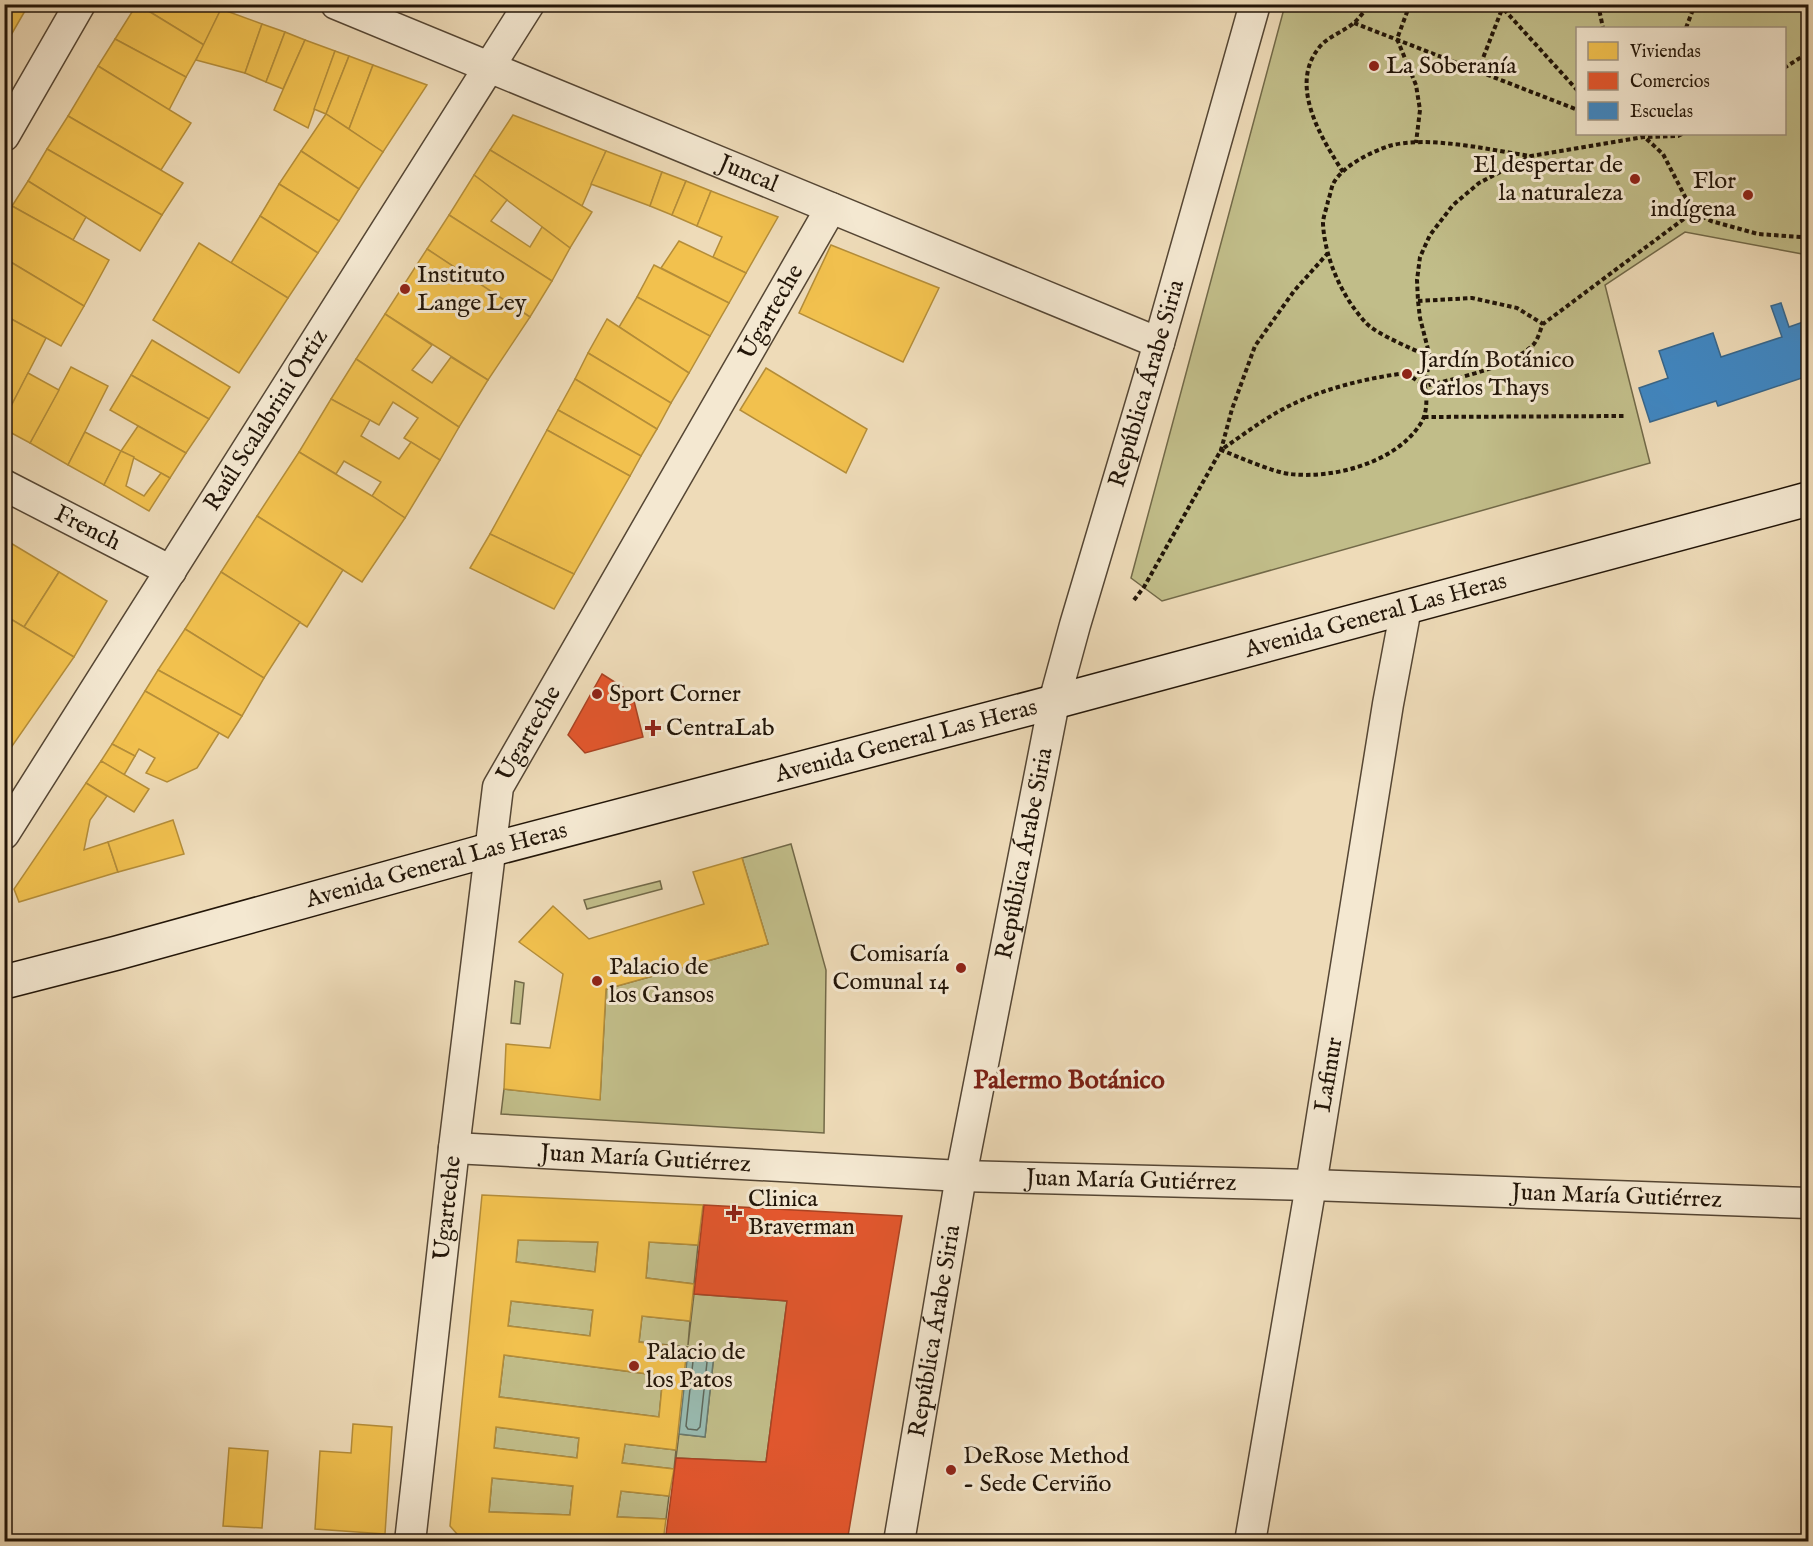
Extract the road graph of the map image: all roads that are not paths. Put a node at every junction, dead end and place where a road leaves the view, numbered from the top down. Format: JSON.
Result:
{"nodes":[{"id":1,"x":80,"y":4,"type":"edge"},
{"id":2,"x":336,"y":4,"type":"edge"},
{"id":3,"x":529,"y":4,"type":"edge"},
{"id":4,"x":1255,"y":4,"type":"edge"},
{"id":5,"x":490,"y":67,"type":"junction"},
{"id":6,"x":4,"y":136,"type":"edge"},
{"id":7,"x":831,"y":208,"type":"junction"},
{"id":8,"x":1159,"y":343,"type":"junction"},
{"id":9,"x":4,"y":485,"type":"edge"},
{"id":10,"x":1809,"y":499,"type":"edge"},
{"id":11,"x":171,"y":572,"type":"junction"},
{"id":12,"x":1406,"y":608,"type":"junction"},
{"id":13,"x":1054,"y":702,"type":"junction"},
{"id":14,"x":4,"y":834,"type":"edge"},
{"id":15,"x":489,"y":850,"type":"junction"},
{"id":16,"x":4,"y":982,"type":"edge"},
{"id":17,"x":454,"y":1148,"type":"junction"},
{"id":18,"x":961,"y":1176,"type":"junction"},
{"id":19,"x":1311,"y":1185,"type":"junction"},
{"id":20,"x":1809,"y":1203,"type":"edge"},
{"id":21,"x":410,"y":1542,"type":"edge"},
{"id":22,"x":899,"y":1542,"type":"edge"},
{"id":23,"x":1250,"y":1542,"type":"edge"}],
"edges":[{"from":1,"to":6,"type":"street"},
{"from":2,"to":5,"type":"street","name":"Juncal"},
{"from":3,"to":5,"type":"street","name":"Raúl Scalabrini Ortiz"},
{"from":4,"to":8,"type":"street","name":"República Árabe Siria"},
{"from":5,"to":7,"type":"street","name":"Juncal"},
{"from":5,"to":11,"type":"street","name":"Raúl Scalabrini Ortiz"},
{"from":7,"to":8,"type":"street","name":"Juncal"},
{"from":7,"to":15,"type":"street","name":"Ugarteche"},
{"from":8,"to":13,"type":"street","name":"República Árabe Siria"},
{"from":9,"to":11,"type":"street","name":"French"},
{"from":10,"to":12,"type":"main road","name":"Avenida General Las Heras"},
{"from":11,"to":14,"type":"street","name":"Raúl Scalabrini Ortiz"},
{"from":12,"to":13,"type":"main road","name":"Avenida General Las Heras"},
{"from":12,"to":19,"type":"street","name":"Lafinur"},
{"from":13,"to":15,"type":"main road","name":"Avenida General Las Heras"},
{"from":13,"to":18,"type":"street","name":"República Árabe Siria"},
{"from":15,"to":16,"type":"main road","name":"Avenida General Las Heras"},
{"from":15,"to":17,"type":"street","name":"Ugarteche"},
{"from":17,"to":18,"type":"street","name":"Juan María Gutiérrez"},
{"from":17,"to":21,"type":"street","name":"Ugarteche"},
{"from":18,"to":19,"type":"street","name":"Juan María Gutiérrez"},
{"from":18,"to":22,"type":"street","name":"República Árabe Siria"},
{"from":19,"to":20,"type":"street","name":"Juan María Gutiérrez"},
{"from":19,"to":23,"type":"street","name":"Lafinur"}]}
